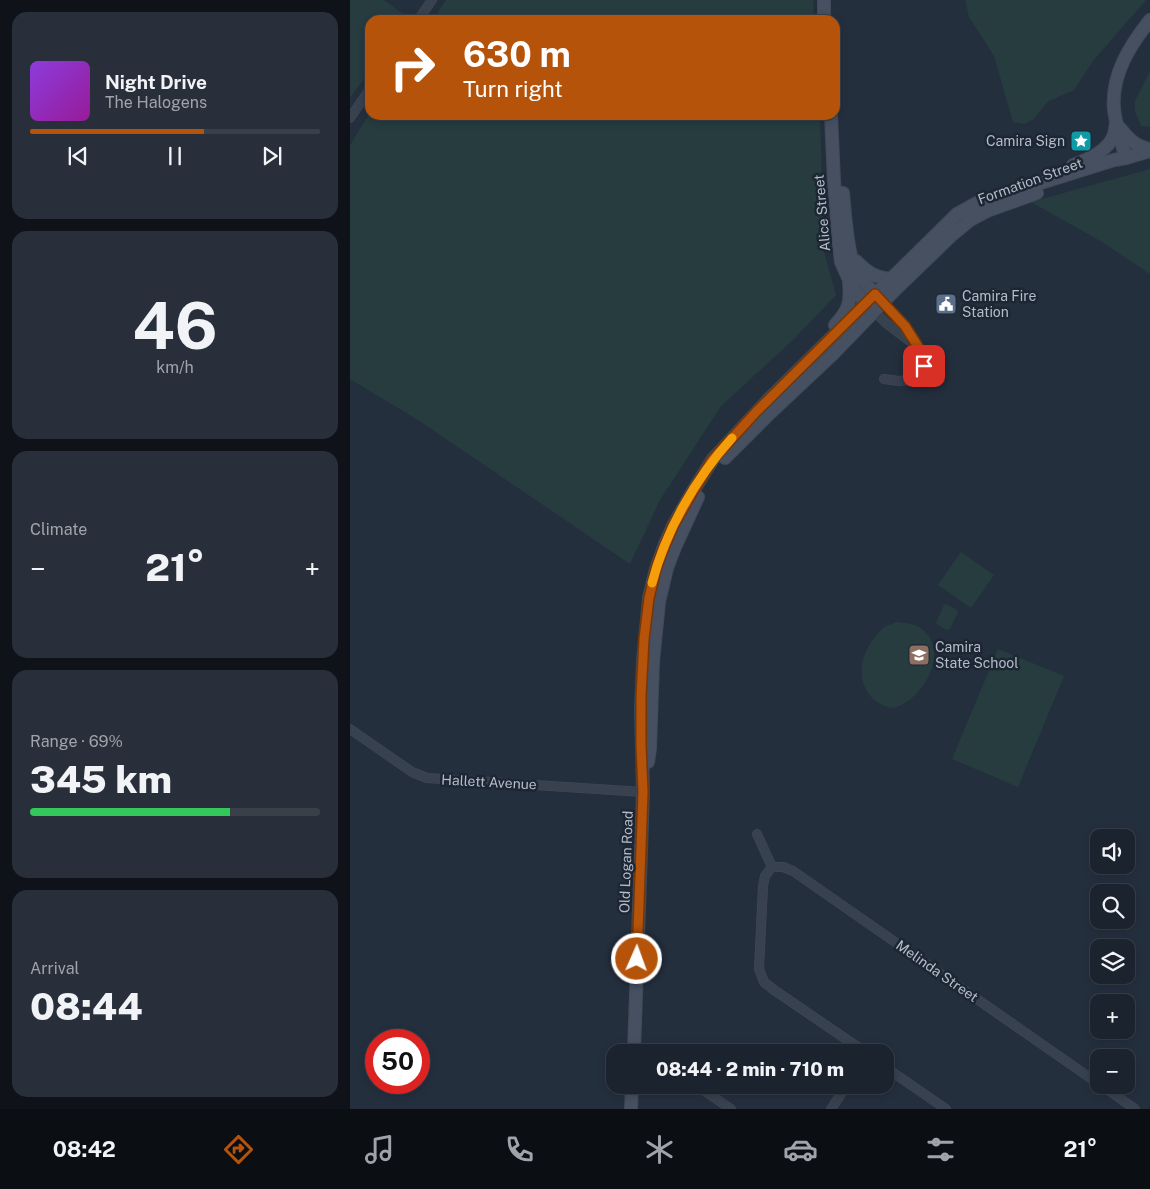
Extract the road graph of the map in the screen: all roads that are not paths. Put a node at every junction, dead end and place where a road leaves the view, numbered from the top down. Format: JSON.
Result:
{"nodes":[{"id":1,"x":432,"y":0,"type":"edge"},
{"id":2,"x":824,"y":0,"type":"edge"},
{"id":3,"x":422,"y":15,"type":"edge"},
{"id":4,"x":824,"y":15,"type":"edge"},
{"id":5,"x":1150,"y":20,"type":"edge"},
{"id":6,"x":365,"y":96,"type":"edge"},
{"id":7,"x":350,"y":118,"type":"edge"},
{"id":8,"x":831,"y":120,"type":"edge"},
{"id":9,"x":1116,"y":124,"type":"junction"},
{"id":10,"x":832,"y":132,"type":"junction"},
{"id":11,"x":1150,"y":150,"type":"edge"},
{"id":12,"x":1126,"y":158,"type":"junction"},
{"id":13,"x":978,"y":203,"type":"junction"},
{"id":14,"x":850,"y":250,"type":"junction"},
{"id":15,"x":890,"y":279,"type":"junction"},
{"id":16,"x":849,"y":280,"type":"junction"},
{"id":17,"x":875,"y":303,"type":"junction"},
{"id":18,"x":806,"y":362,"type":"junction"},
{"id":19,"x":884,"y":379,"type":"dead end"},
{"id":20,"x":350,"y":729,"type":"edge"},
{"id":21,"x":643,"y":792,"type":"junction"},
{"id":22,"x":757,"y":834,"type":"dead end"},
{"id":23,"x":772,"y":867,"type":"junction"},
{"id":24,"x":637,"y":1044,"type":"edge"},
{"id":25,"x":852,"y":1044,"type":"edge"},
{"id":26,"x":894,"y":1073,"type":"edge"},
{"id":27,"x":1090,"y":1077,"type":"edge"},
{"id":28,"x":632,"y":1094,"type":"edge"},
{"id":29,"x":709,"y":1094,"type":"edge"},
{"id":30,"x":841,"y":1094,"type":"edge"},
{"id":31,"x":1114,"y":1094,"type":"edge"},
{"id":32,"x":631,"y":1109,"type":"edge"},
{"id":33,"x":731,"y":1109,"type":"edge"},
{"id":34,"x":830,"y":1109,"type":"edge"},
{"id":35,"x":946,"y":1109,"type":"edge"},
{"id":36,"x":1135,"y":1109,"type":"edge"}],
"edges":[{"from":1,"to":3,"type":"street"},
{"from":2,"to":4,"type":"main road"},
{"from":5,"to":9,"type":"main road"},
{"from":6,"to":7,"type":"street"},
{"from":8,"to":10,"type":"main road","name":"Alice Street"},
{"from":9,"to":11,"type":"main road"},
{"from":9,"to":12,"type":"main road"},
{"from":9,"to":13,"type":"main road"},
{"from":10,"to":14,"type":"main road","name":"Alice Street"},
{"from":10,"to":16,"type":"main road","name":"Alice Street"},
{"from":11,"to":12,"type":"main road","name":"Formation Street"},
{"from":12,"to":13,"type":"main road","name":"Formation Street"},
{"from":12,"to":17,"type":"main road","name":"Formation Street"},
{"from":13,"to":15,"type":"main road","name":"Formation Street"},
{"from":14,"to":15,"type":"main road"},
{"from":14,"to":17,"type":"main road","name":"Alice Street"},
{"from":15,"to":17,"type":"main road","name":"Formation Street"},
{"from":16,"to":17,"type":"main road","name":"Alice Street"},
{"from":16,"to":18,"type":"main road","name":"Old Logan Road"},
{"from":17,"to":18,"type":"main road","name":"Old Logan Road"},
{"from":17,"to":19,"type":"street"},
{"from":17,"to":21,"type":"main road","name":"Old Logan Road"},
{"from":18,"to":21,"type":"main road","name":"Old Logan Road"},
{"from":20,"to":21,"type":"street","name":"Hallett Avenue"},
{"from":21,"to":24,"type":"main road","name":"Old Logan Road"},
{"from":22,"to":23,"type":"street"},
{"from":23,"to":25,"type":"street"},
{"from":23,"to":27,"type":"street","name":"Melinda Street"},
{"from":26,"to":35,"type":"street"},
{"from":28,"to":32,"type":"main road"},
{"from":29,"to":33,"type":"street"},
{"from":30,"to":34,"type":"street"},
{"from":31,"to":36,"type":"street","name":"Melinda Street"}]}
